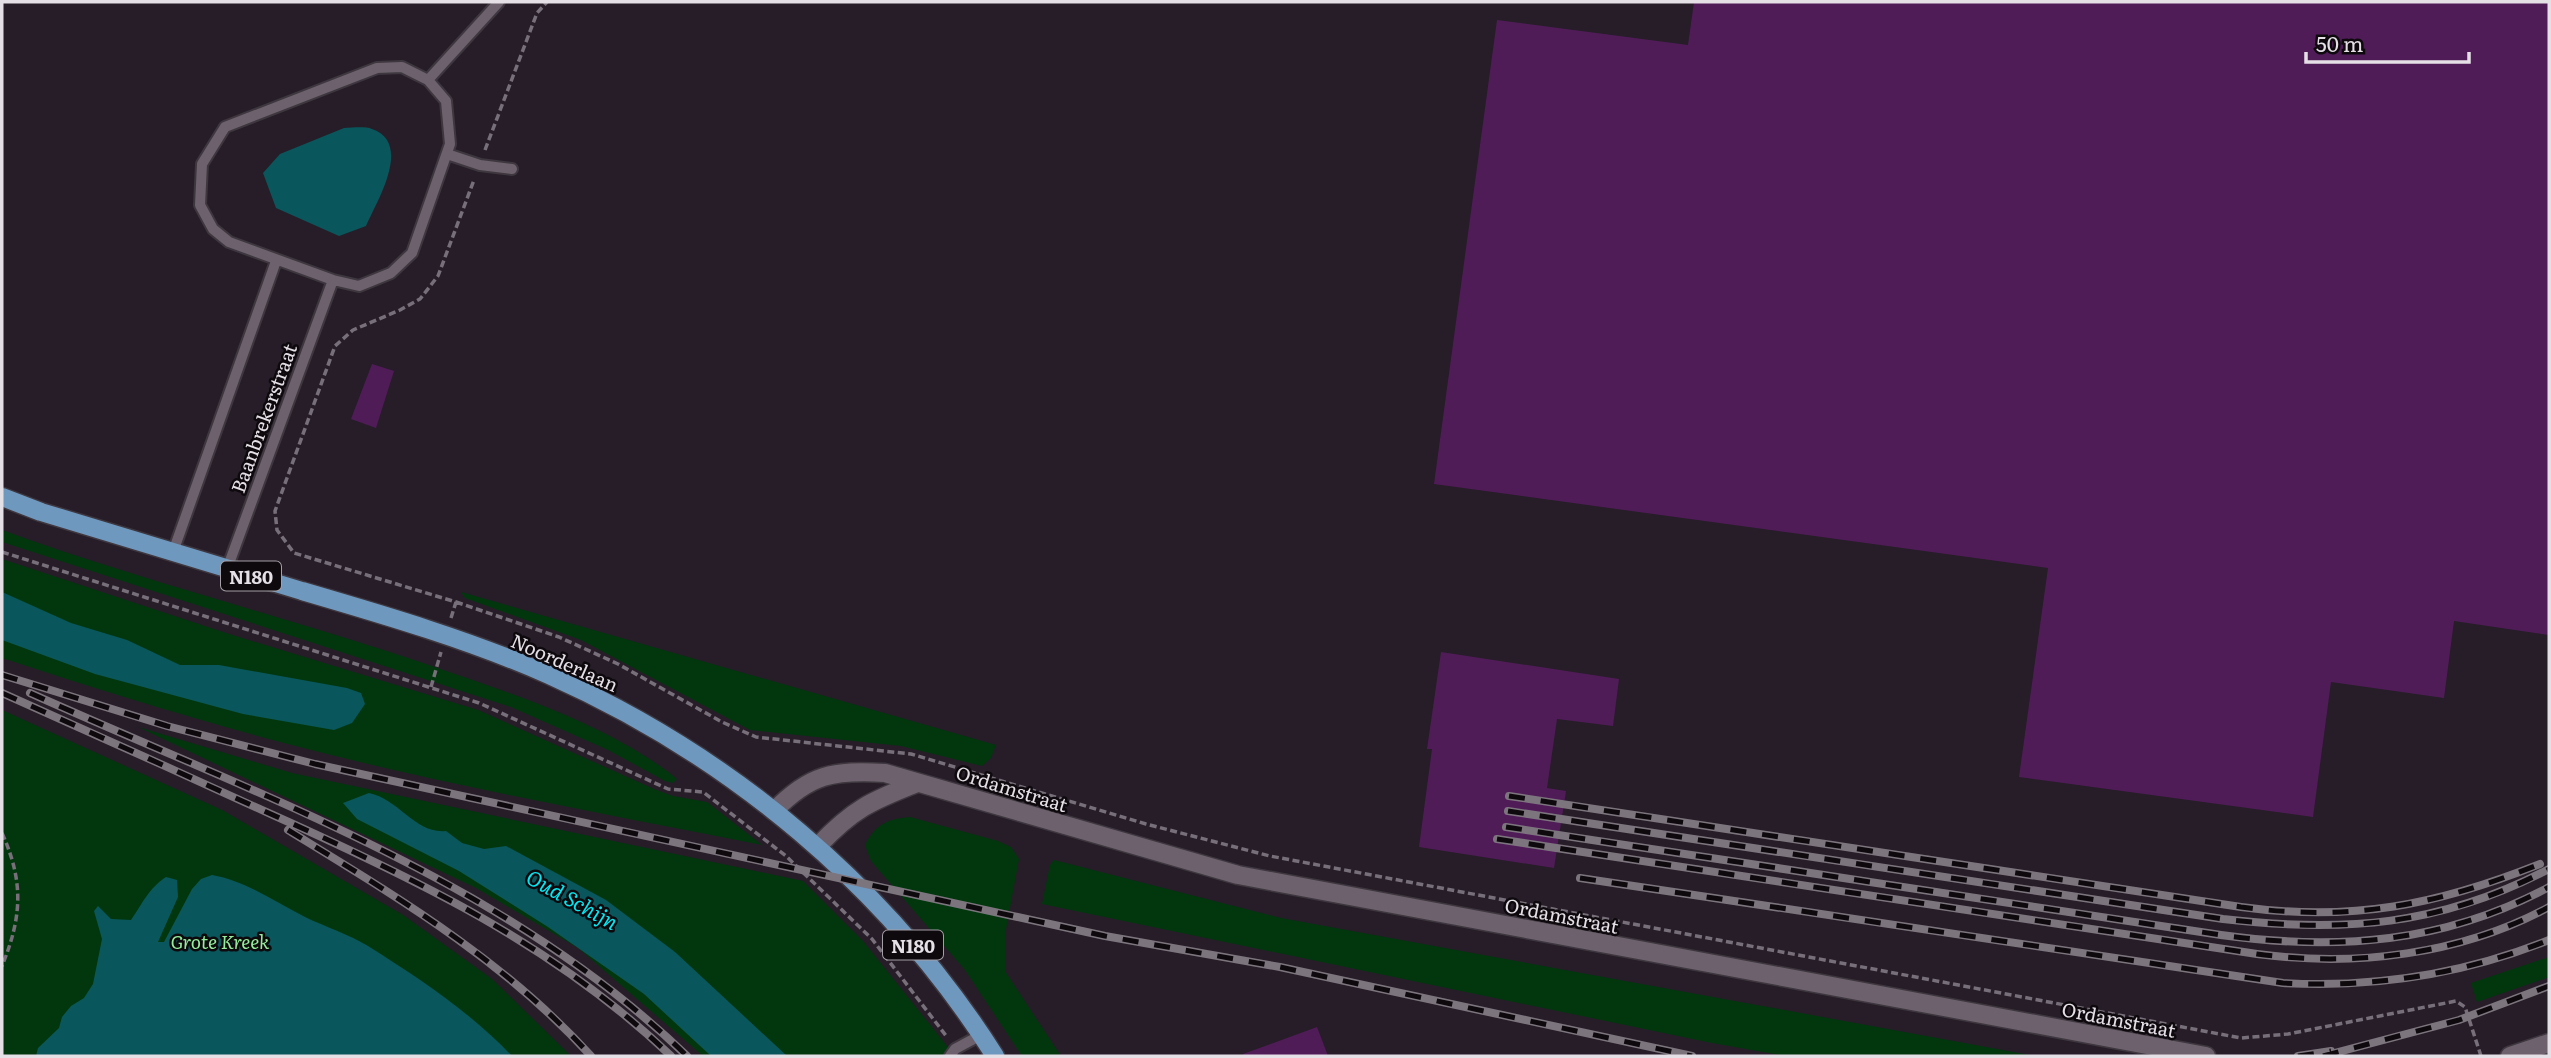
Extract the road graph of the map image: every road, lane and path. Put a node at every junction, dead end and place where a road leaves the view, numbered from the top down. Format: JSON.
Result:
{"nodes":[{"id":1,"x":499,"y":2,"type":"edge"},
{"id":2,"x":547,"y":2,"type":"edge"},
{"id":3,"x":428,"y":80,"type":"junction"},
{"id":4,"x":447,"y":154,"type":"junction"},
{"id":5,"x":480,"y":165,"type":"junction"},
{"id":6,"x":512,"y":169,"type":"dead end"},
{"id":7,"x":276,"y":261,"type":"junction"},
{"id":8,"x":333,"y":280,"type":"junction"},
{"id":9,"x":2,"y":497,"type":"edge"},
{"id":10,"x":2,"y":552,"type":"edge"},
{"id":11,"x":173,"y":552,"type":"junction"},
{"id":12,"x":227,"y":569,"type":"junction"},
{"id":13,"x":456,"y":602,"type":"junction"},
{"id":14,"x":446,"y":636,"type":"junction"},
{"id":15,"x":431,"y":687,"type":"junction"},
{"id":16,"x":917,"y":783,"type":"junction"},
{"id":17,"x":774,"y":811,"type":"junction"},
{"id":18,"x":2,"y":833,"type":"edge"},
{"id":19,"x":818,"y":846,"type":"junction"},
{"id":20,"x":2,"y":965,"type":"edge"},
{"id":21,"x":981,"y":1035,"type":"junction"},
{"id":22,"x":2549,"y":1043,"type":"edge"},
{"id":23,"x":952,"y":1053,"type":"edge"},
{"id":24,"x":995,"y":1056,"type":"edge"},
{"id":25,"x":2206,"y":1056,"type":"edge"},
{"id":26,"x":2481,"y":1056,"type":"edge"},
{"id":27,"x":2511,"y":1056,"type":"edge"}],
"edges":[{"from":1,"to":3,"type":"lane"},
{"from":2,"to":5,"type":"path"},
{"from":3,"to":4,"type":"lane"},
{"from":3,"to":7,"type":"lane"},
{"from":4,"to":5,"type":"lane"},
{"from":4,"to":8,"type":"lane"},
{"from":5,"to":6,"type":"lane"},
{"from":5,"to":13,"type":"path"},
{"from":7,"to":8,"type":"lane"},
{"from":7,"to":11,"type":"lane","name":"Baanbrekerstraat"},
{"from":8,"to":12,"type":"lane","name":"Baanbrekerstraat"},
{"from":9,"to":11,"type":"main road","name":"Noorderlaan","number":"N180"},
{"from":10,"to":15,"type":"path"},
{"from":11,"to":12,"type":"main road","name":"Noorderlaan","number":"N180"},
{"from":12,"to":14,"type":"main road","name":"Noorderlaan","number":"N180"},
{"from":13,"to":14,"type":"path"},
{"from":13,"to":26,"type":"path"},
{"from":14,"to":15,"type":"path"},
{"from":14,"to":17,"type":"main road","name":"Noorderlaan","number":"N180"},
{"from":15,"to":23,"type":"path"},
{"from":16,"to":17,"type":"street","name":"Ordamstraat"},
{"from":16,"to":19,"type":"street"},
{"from":16,"to":25,"type":"street","name":"Ordamstraat"},
{"from":17,"to":19,"type":"main road","name":"Noorderlaan","number":"N180"},
{"from":18,"to":20,"type":"path"},
{"from":19,"to":21,"type":"main road","name":"Noorderlaan","number":"N180"},
{"from":21,"to":23,"type":"lane"},
{"from":21,"to":24,"type":"main road","name":"Noorderlaan","number":"N180"},
{"from":22,"to":27,"type":"street"}]}
